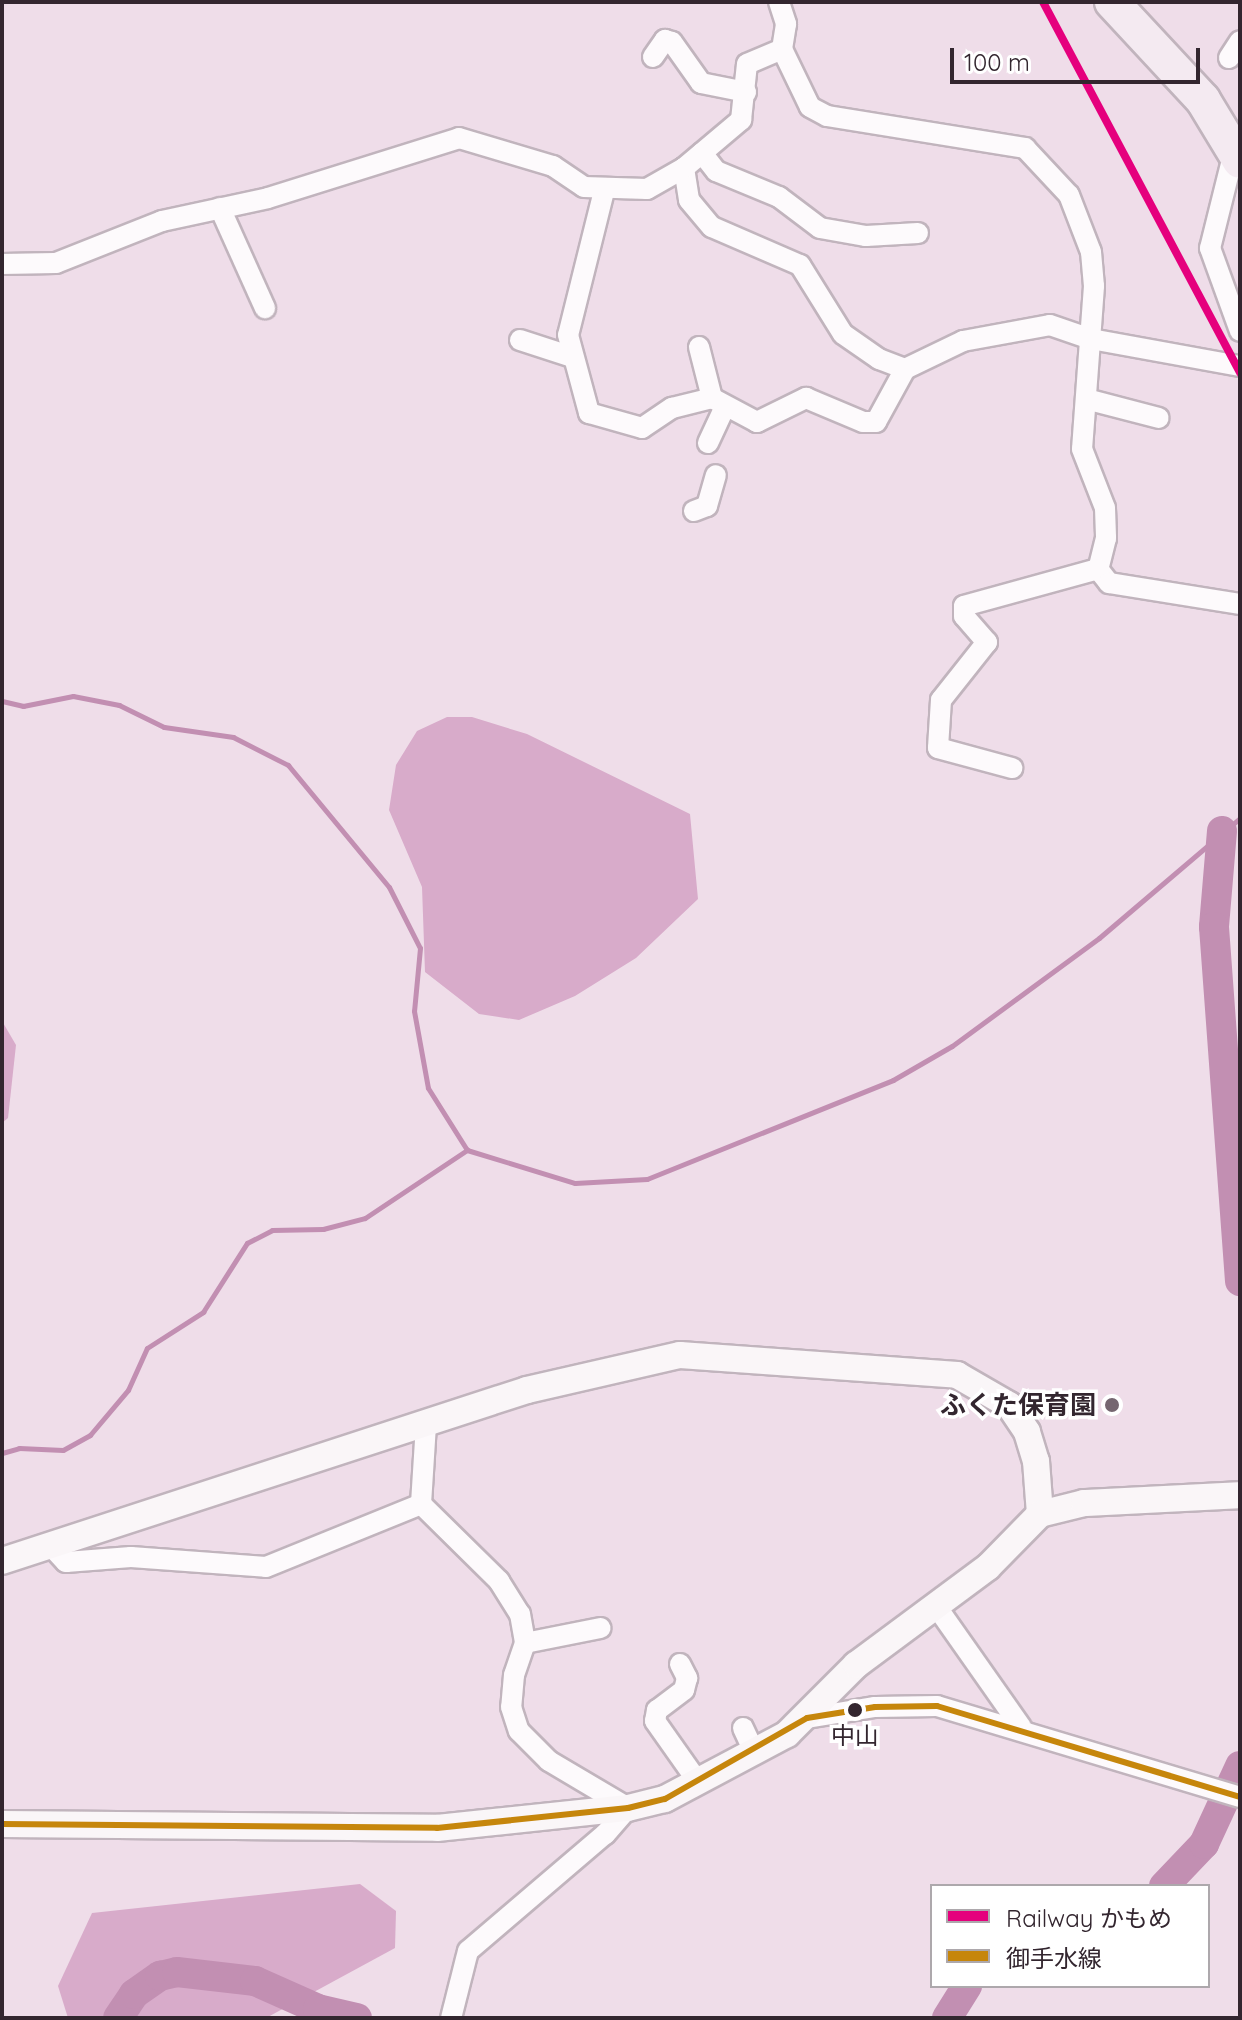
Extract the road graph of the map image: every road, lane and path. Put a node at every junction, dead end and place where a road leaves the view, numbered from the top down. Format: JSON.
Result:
{"nodes":[{"id":1,"x":779,"y":2,"type":"edge"},
{"id":2,"x":1112,"y":2,"type":"edge"},
{"id":3,"x":782,"y":49,"type":"junction"},
{"id":4,"x":653,"y":57,"type":"dead end"},
{"id":5,"x":746,"y":92,"type":"junction"},
{"id":6,"x":702,"y":153,"type":"junction"},
{"id":7,"x":1237,"y":156,"type":"edge"},
{"id":8,"x":684,"y":168,"type":"junction"},
{"id":9,"x":604,"y":191,"type":"junction"},
{"id":10,"x":220,"y":208,"type":"junction"},
{"id":11,"x":918,"y":233,"type":"dead end"},
{"id":12,"x":2,"y":264,"type":"edge"},
{"id":13,"x":265,"y":308,"type":"dead end"},
{"id":14,"x":1240,"y":331,"type":"edge"},
{"id":15,"x":1091,"y":339,"type":"junction"},
{"id":16,"x":520,"y":340,"type":"dead end"},
{"id":17,"x":699,"y":347,"type":"dead end"},
{"id":18,"x":572,"y":357,"type":"junction"},
{"id":19,"x":1240,"y":366,"type":"edge"},
{"id":20,"x":905,"y":369,"type":"junction"},
{"id":21,"x":1086,"y":399,"type":"junction"},
{"id":22,"x":719,"y":403,"type":"junction"},
{"id":23,"x":1159,"y":418,"type":"dead end"},
{"id":24,"x":708,"y":443,"type":"dead end"},
{"id":25,"x":716,"y":475,"type":"dead end"},
{"id":26,"x":694,"y":511,"type":"dead end"},
{"id":27,"x":1098,"y":569,"type":"junction"},
{"id":28,"x":1240,"y":604,"type":"edge"},
{"id":29,"x":1012,"y":768,"type":"dead end"},
{"id":30,"x":426,"y":1425,"type":"junction"},
{"id":31,"x":1237,"y":1495,"type":"edge"},
{"id":32,"x":421,"y":1504,"type":"junction"},
{"id":33,"x":1040,"y":1514,"type":"junction"},
{"id":34,"x":51,"y":1546,"type":"junction"},
{"id":35,"x":2,"y":1561,"type":"edge"},
{"id":36,"x":936,"y":1606,"type":"junction"},
{"id":37,"x":601,"y":1628,"type":"dead end"},
{"id":38,"x":525,"y":1643,"type":"junction"},
{"id":39,"x":680,"y":1664,"type":"dead end"},
{"id":40,"x":807,"y":1718,"type":"junction"},
{"id":41,"x":1021,"y":1727,"type":"junction"},
{"id":42,"x":698,"y":1782,"type":"junction"},
{"id":43,"x":1240,"y":1797,"type":"edge"},
{"id":44,"x":628,"y":1808,"type":"junction"},
{"id":45,"x":2,"y":1824,"type":"edge"},
{"id":46,"x":451,"y":2018,"type":"edge"}],
"edges":[{"from":1,"to":3,"type":"street"},
{"from":2,"to":7,"type":"highway"},
{"from":3,"to":5,"type":"street"},
{"from":3,"to":15,"type":"street"},
{"from":4,"to":5,"type":"street"},
{"from":5,"to":6,"type":"street"},
{"from":6,"to":8,"type":"street"},
{"from":6,"to":11,"type":"street"},
{"from":7,"to":14,"type":"street"},
{"from":8,"to":9,"type":"street"},
{"from":8,"to":20,"type":"street"},
{"from":9,"to":10,"type":"street"},
{"from":9,"to":18,"type":"street"},
{"from":10,"to":12,"type":"street"},
{"from":10,"to":13,"type":"street"},
{"from":15,"to":19,"type":"street"},
{"from":15,"to":20,"type":"street"},
{"from":15,"to":21,"type":"street"},
{"from":16,"to":18,"type":"street"},
{"from":17,"to":22,"type":"street"},
{"from":18,"to":22,"type":"street"},
{"from":20,"to":22,"type":"street"},
{"from":21,"to":23,"type":"street"},
{"from":21,"to":27,"type":"street"},
{"from":22,"to":24,"type":"street"},
{"from":25,"to":26,"type":"street"},
{"from":27,"to":28,"type":"street"},
{"from":27,"to":29,"type":"street"},
{"from":30,"to":32,"type":"street"},
{"from":30,"to":33,"type":"street"},
{"from":30,"to":34,"type":"street"},
{"from":31,"to":33,"type":"street"},
{"from":32,"to":34,"type":"street"},
{"from":32,"to":38,"type":"street"},
{"from":33,"to":36,"type":"street"},
{"from":34,"to":35,"type":"street"},
{"from":36,"to":40,"type":"street"},
{"from":36,"to":41,"type":"street"},
{"from":37,"to":38,"type":"street"},
{"from":38,"to":44,"type":"street"},
{"from":39,"to":42,"type":"street"},
{"from":40,"to":41,"type":"street"},
{"from":40,"to":42,"type":"street"},
{"from":41,"to":43,"type":"street"},
{"from":42,"to":44,"type":"street"},
{"from":44,"to":45,"type":"street"},
{"from":44,"to":46,"type":"street"}]}
